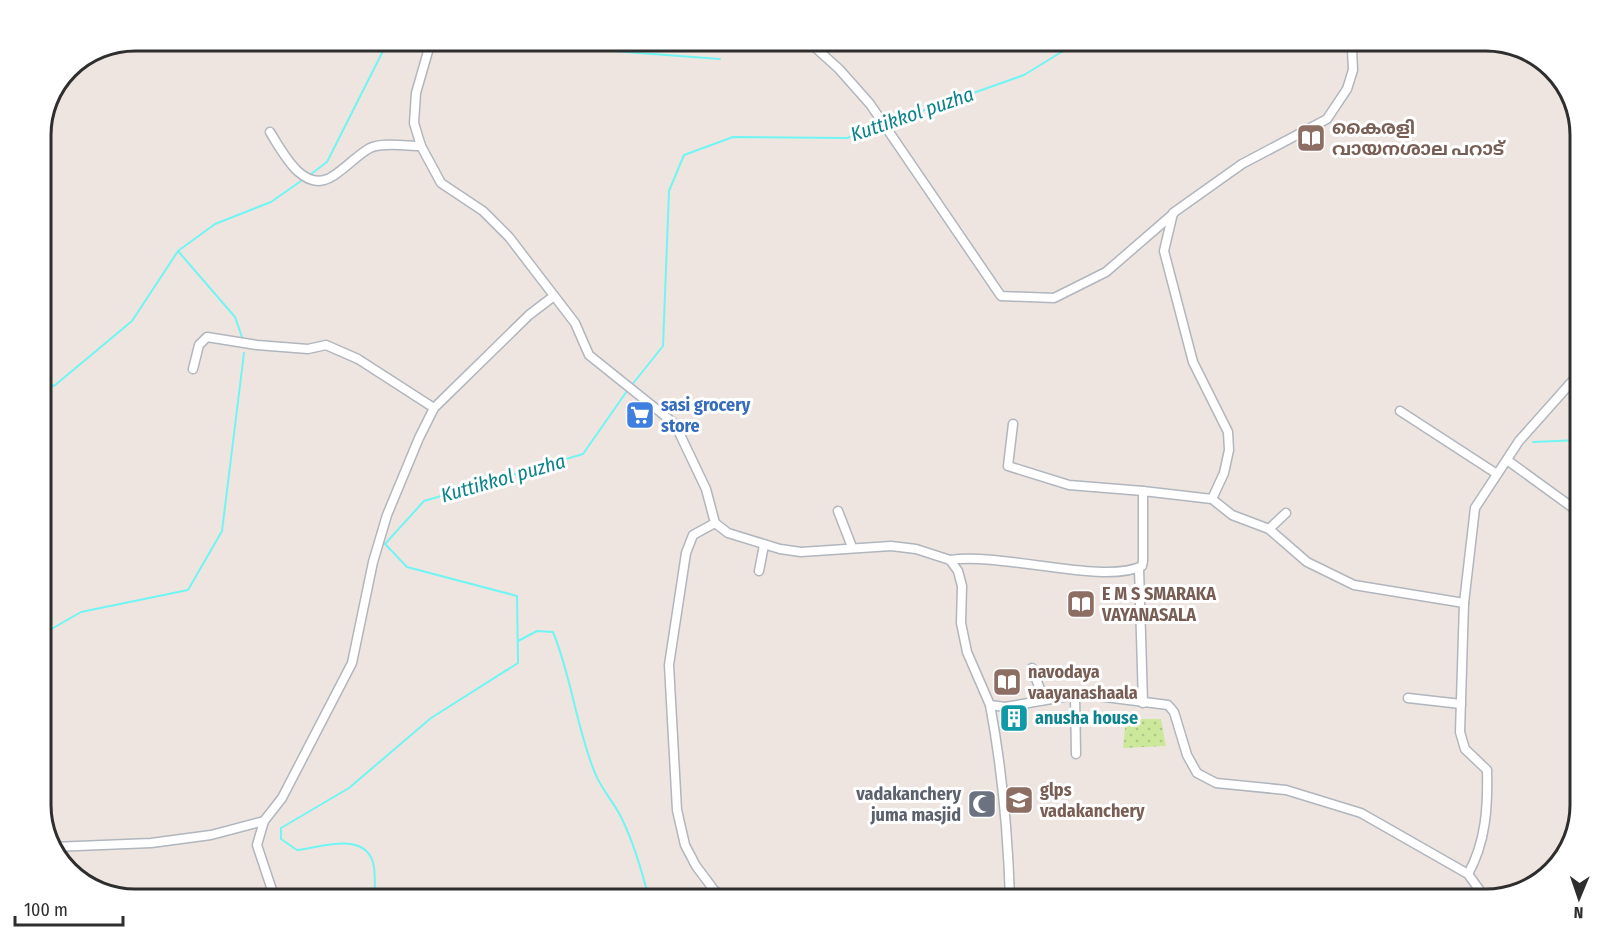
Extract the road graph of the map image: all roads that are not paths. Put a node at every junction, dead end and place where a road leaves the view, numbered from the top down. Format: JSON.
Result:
{"nodes":[{"id":1,"x":428,"y":51,"type":"edge"},
{"id":2,"x":820,"y":51,"type":"edge"},
{"id":3,"x":1352,"y":51,"type":"edge"},
{"id":4,"x":270,"y":132,"type":"dead end"},
{"id":5,"x":421,"y":146,"type":"junction"},
{"id":6,"x":1173,"y":213,"type":"junction"},
{"id":7,"x":1168,"y":232,"type":"junction"},
{"id":8,"x":1150,"y":234,"type":"junction"},
{"id":9,"x":554,"y":296,"type":"junction"},
{"id":10,"x":193,"y":369,"type":"dead end"},
{"id":11,"x":1570,"y":384,"type":"edge"},
{"id":12,"x":434,"y":408,"type":"junction"},
{"id":13,"x":1400,"y":411,"type":"dead end"},
{"id":14,"x":1013,"y":424,"type":"dead end"},
{"id":15,"x":1507,"y":460,"type":"junction"},
{"id":16,"x":1497,"y":474,"type":"junction"},
{"id":17,"x":1143,"y":491,"type":"junction"},
{"id":18,"x":1212,"y":499,"type":"junction"},
{"id":19,"x":1570,"y":505,"type":"edge"},
{"id":20,"x":838,"y":511,"type":"dead end"},
{"id":21,"x":1286,"y":513,"type":"dead end"},
{"id":22,"x":715,"y":523,"type":"junction"},
{"id":23,"x":1269,"y":529,"type":"junction"},
{"id":24,"x":764,"y":545,"type":"junction"},
{"id":25,"x":852,"y":547,"type":"junction"},
{"id":26,"x":950,"y":560,"type":"junction"},
{"id":27,"x":1139,"y":568,"type":"junction"},
{"id":28,"x":759,"y":571,"type":"dead end"},
{"id":29,"x":1464,"y":603,"type":"junction"},
{"id":30,"x":1032,"y":668,"type":"dead end"},
{"id":31,"x":1075,"y":695,"type":"junction"},
{"id":32,"x":1408,"y":698,"type":"dead end"},
{"id":33,"x":1044,"y":700,"type":"junction"},
{"id":34,"x":1143,"y":703,"type":"junction"},
{"id":35,"x":1461,"y":704,"type":"junction"},
{"id":36,"x":990,"y":705,"type":"junction"},
{"id":37,"x":1076,"y":754,"type":"dead end"},
{"id":38,"x":264,"y":821,"type":"junction"},
{"id":39,"x":62,"y":847,"type":"edge"},
{"id":40,"x":1468,"y":874,"type":"junction"},
{"id":41,"x":271,"y":889,"type":"edge"},
{"id":42,"x":713,"y":889,"type":"edge"},
{"id":43,"x":1009,"y":889,"type":"edge"},
{"id":44,"x":1478,"y":889,"type":"edge"}],
"edges":[{"from":1,"to":5,"type":"street"},
{"from":2,"to":8,"type":"street"},
{"from":3,"to":6,"type":"street"},
{"from":4,"to":5,"type":"street"},
{"from":5,"to":9,"type":"street"},
{"from":6,"to":7,"type":"street"},
{"from":6,"to":8,"type":"street"},
{"from":7,"to":8,"type":"street"},
{"from":7,"to":18,"type":"street"},
{"from":9,"to":12,"type":"street"},
{"from":9,"to":22,"type":"street"},
{"from":10,"to":12,"type":"street"},
{"from":11,"to":15,"type":"street"},
{"from":12,"to":38,"type":"street"},
{"from":13,"to":16,"type":"street"},
{"from":14,"to":17,"type":"street"},
{"from":15,"to":16,"type":"street"},
{"from":15,"to":19,"type":"street"},
{"from":16,"to":29,"type":"street"},
{"from":17,"to":18,"type":"street"},
{"from":17,"to":27,"type":"street"},
{"from":18,"to":23,"type":"street"},
{"from":20,"to":25,"type":"street"},
{"from":21,"to":23,"type":"street"},
{"from":22,"to":24,"type":"street"},
{"from":22,"to":42,"type":"street"},
{"from":23,"to":29,"type":"street"},
{"from":24,"to":25,"type":"street"},
{"from":24,"to":28,"type":"street"},
{"from":25,"to":26,"type":"street"},
{"from":26,"to":27,"type":"street"},
{"from":26,"to":36,"type":"street"},
{"from":27,"to":34,"type":"street"},
{"from":29,"to":35,"type":"street"},
{"from":30,"to":33,"type":"street"},
{"from":31,"to":33,"type":"street"},
{"from":31,"to":34,"type":"street"},
{"from":31,"to":37,"type":"street"},
{"from":32,"to":35,"type":"street"},
{"from":33,"to":36,"type":"street"},
{"from":34,"to":40,"type":"street"},
{"from":35,"to":40,"type":"street"},
{"from":36,"to":43,"type":"street"},
{"from":38,"to":39,"type":"street"},
{"from":38,"to":41,"type":"street"},
{"from":40,"to":44,"type":"street"}]}
